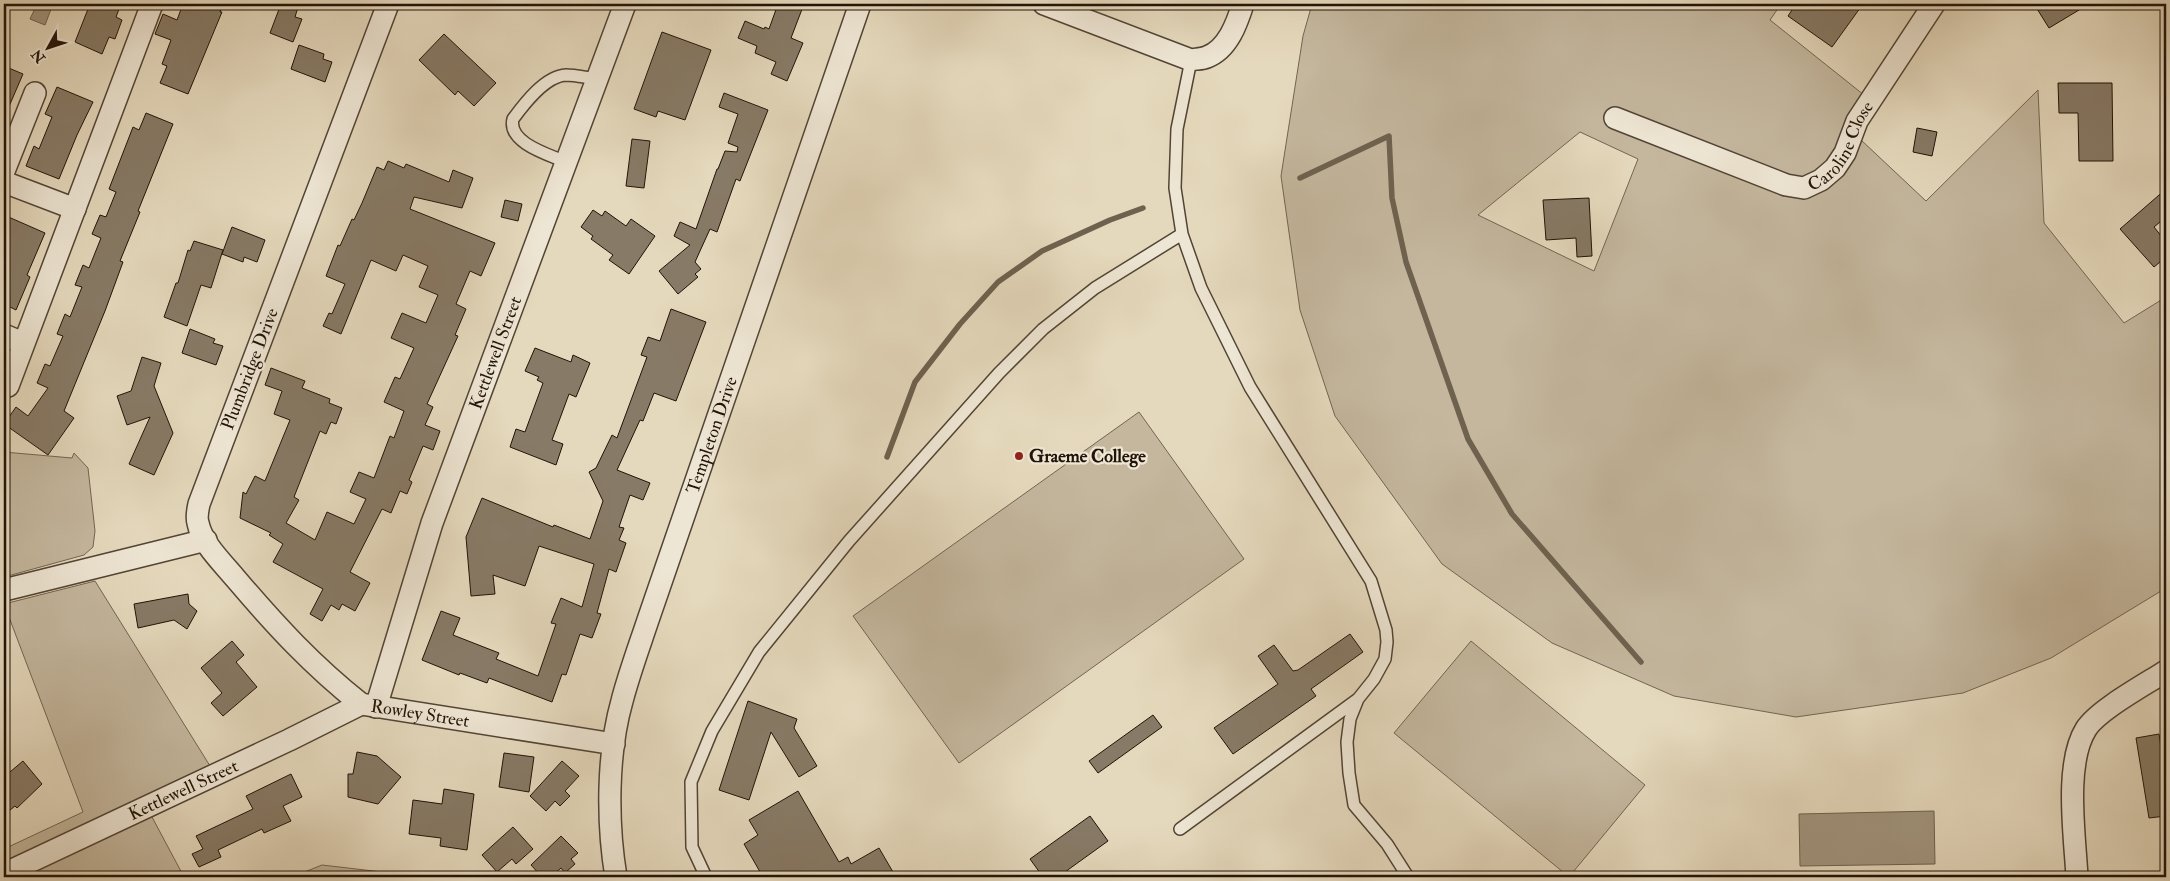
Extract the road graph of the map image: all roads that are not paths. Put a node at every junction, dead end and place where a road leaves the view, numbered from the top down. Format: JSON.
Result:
{"nodes":[{"id":1,"x":152,"y":4,"type":"edge"},
{"id":2,"x":388,"y":4,"type":"edge"},
{"id":3,"x":625,"y":4,"type":"edge"},
{"id":4,"x":860,"y":4,"type":"edge"},
{"id":5,"x":1044,"y":4,"type":"edge"},
{"id":6,"x":1242,"y":4,"type":"edge"},
{"id":7,"x":1934,"y":4,"type":"edge"},
{"id":8,"x":1191,"y":60,"type":"junction"},
{"id":9,"x":597,"y":79,"type":"junction"},
{"id":10,"x":35,"y":93,"type":"dead end"},
{"id":11,"x":1615,"y":118,"type":"dead end"},
{"id":12,"x":566,"y":162,"type":"junction"},
{"id":13,"x":4,"y":171,"type":"edge"},
{"id":14,"x":4,"y":182,"type":"edge"},
{"id":15,"x":75,"y":209,"type":"junction"},
{"id":16,"x":1182,"y":234,"type":"junction"},
{"id":17,"x":13,"y":339,"type":"edge"},
{"id":18,"x":8,"y":386,"type":"dead end"},
{"id":19,"x":206,"y":540,"type":"junction"},
{"id":20,"x":4,"y":590,"type":"edge"},
{"id":21,"x":2166,"y":671,"type":"edge"},
{"id":22,"x":1358,"y":699,"type":"junction"},
{"id":23,"x":369,"y":705,"type":"junction"},
{"id":24,"x":614,"y":744,"type":"junction"},
{"id":25,"x":1180,"y":829,"type":"dead end"},
{"id":26,"x":4,"y":874,"type":"edge"},
{"id":27,"x":616,"y":877,"type":"edge"},
{"id":28,"x":706,"y":877,"type":"edge"},
{"id":29,"x":1408,"y":877,"type":"edge"},
{"id":30,"x":2077,"y":877,"type":"edge"}],
"edges":[{"from":1,"to":15,"type":"street"},
{"from":2,"to":19,"type":"street","name":"Plumbridge Drive"},
{"from":3,"to":9,"type":"street","name":"Kettlewell Street"},
{"from":4,"to":24,"type":"street","name":"Templeton Drive"},
{"from":5,"to":8,"type":"street"},
{"from":6,"to":8,"type":"street"},
{"from":7,"to":11,"type":"street","name":"Caroline Close"},
{"from":8,"to":16,"type":"lane"},
{"from":9,"to":12,"type":"street","name":"Kettlewell Street"},
{"from":9,"to":12,"type":"lane"},
{"from":10,"to":13,"type":"street"},
{"from":12,"to":23,"type":"street","name":"Kettlewell Street"},
{"from":14,"to":15,"type":"street"},
{"from":15,"to":17,"type":"street"},
{"from":16,"to":22,"type":"lane"},
{"from":16,"to":28,"type":"lane"},
{"from":17,"to":18,"type":"street"},
{"from":19,"to":20,"type":"street"},
{"from":19,"to":23,"type":"street","name":"Rowley Street"},
{"from":21,"to":30,"type":"street"},
{"from":22,"to":25,"type":"lane"},
{"from":22,"to":29,"type":"lane"},
{"from":23,"to":24,"type":"street","name":"Rowley Street"},
{"from":23,"to":26,"type":"street","name":"Kettlewell Street"},
{"from":24,"to":27,"type":"street","name":"Templeton Drive"}]}
